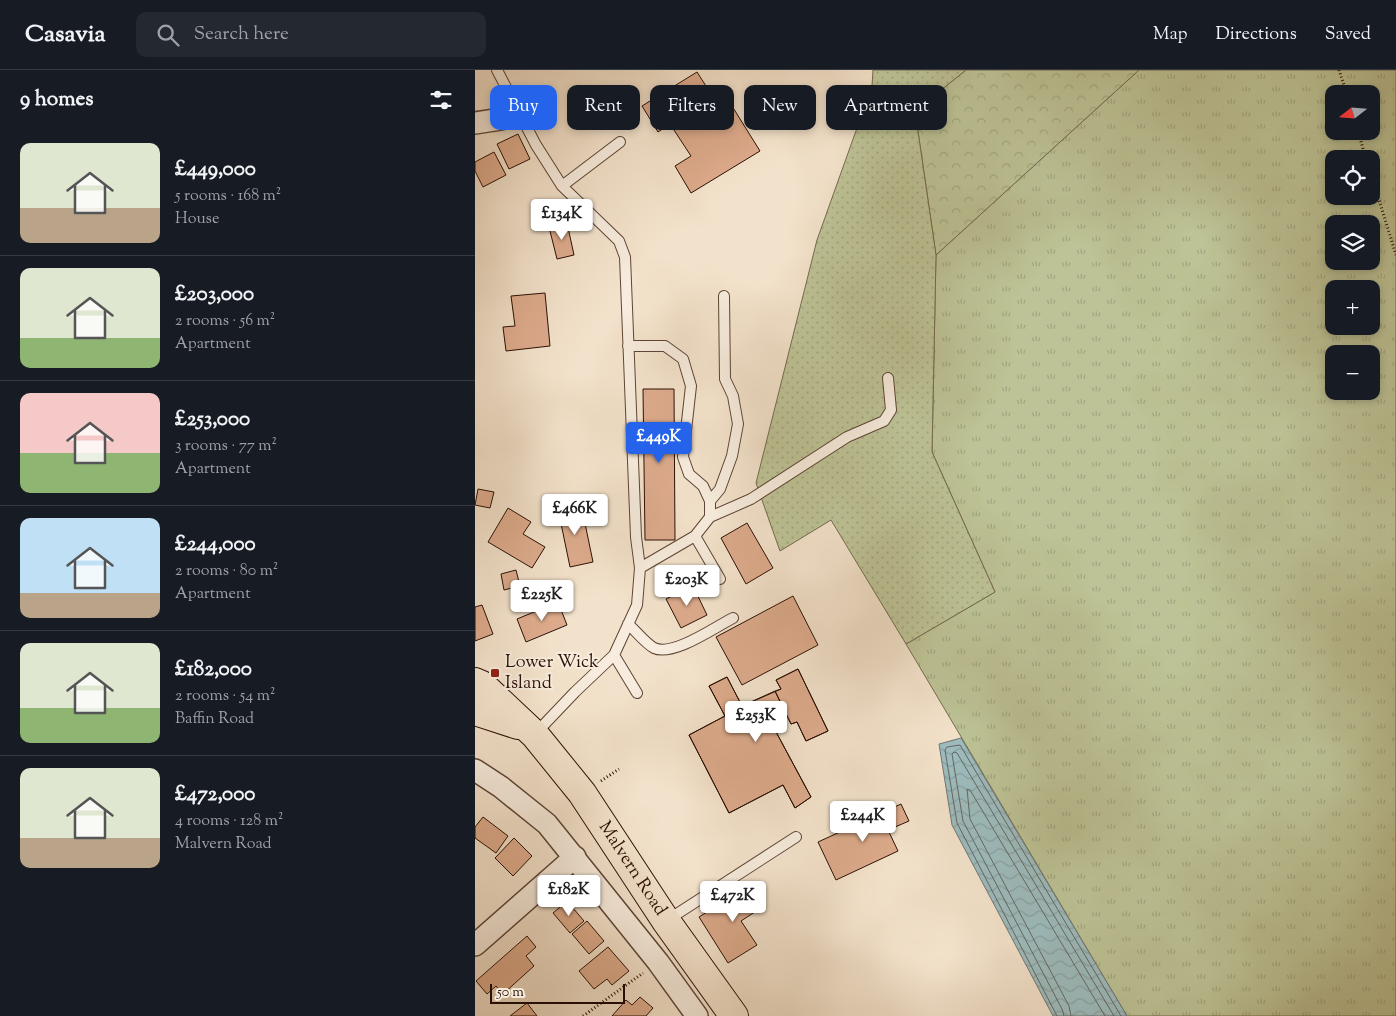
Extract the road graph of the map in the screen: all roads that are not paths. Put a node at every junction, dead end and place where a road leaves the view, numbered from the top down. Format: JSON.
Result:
{"nodes":[{"id":1,"x":497,"y":70,"type":"edge"},
{"id":2,"x":476,"y":116,"type":"edge"},
{"id":3,"x":490,"y":118,"type":"edge"},
{"id":4,"x":620,"y":142,"type":"dead end"},
{"id":5,"x":562,"y":186,"type":"junction"},
{"id":6,"x":724,"y":296,"type":"dead end"},
{"id":7,"x":628,"y":346,"type":"junction"},
{"id":8,"x":889,"y":378,"type":"dead end"},
{"id":9,"x":710,"y":501,"type":"junction"},
{"id":10,"x":710,"y":517,"type":"junction"},
{"id":11,"x":695,"y":536,"type":"junction"},
{"id":12,"x":640,"y":568,"type":"junction"},
{"id":13,"x":719,"y":579,"type":"dead end"},
{"id":14,"x":733,"y":618,"type":"dead end"},
{"id":15,"x":628,"y":624,"type":"junction"},
{"id":16,"x":615,"y":656,"type":"junction"},
{"id":17,"x":475,"y":682,"type":"edge"},
{"id":18,"x":637,"y":693,"type":"dead end"},
{"id":19,"x":475,"y":710,"type":"edge"},
{"id":20,"x":530,"y":731,"type":"junction"},
{"id":21,"x":475,"y":770,"type":"edge"},
{"id":22,"x":796,"y":837,"type":"dead end"},
{"id":23,"x":575,"y":857,"type":"junction"},
{"id":24,"x":665,"y":921,"type":"junction"},
{"id":25,"x":475,"y":945,"type":"edge"},
{"id":26,"x":697,"y":1016,"type":"edge"},
{"id":27,"x":734,"y":1016,"type":"edge"}],
"edges":[{"from":1,"to":5,"type":"lane"},
{"from":2,"to":3,"type":"street"},
{"from":4,"to":5,"type":"lane"},
{"from":5,"to":7,"type":"lane"},
{"from":6,"to":9,"type":"lane"},
{"from":7,"to":9,"type":"lane"},
{"from":7,"to":12,"type":"lane"},
{"from":8,"to":10,"type":"lane"},
{"from":9,"to":10,"type":"lane"},
{"from":10,"to":11,"type":"lane"},
{"from":11,"to":12,"type":"lane"},
{"from":11,"to":13,"type":"lane"},
{"from":12,"to":15,"type":"lane"},
{"from":14,"to":15,"type":"lane"},
{"from":15,"to":16,"type":"lane"},
{"from":16,"to":18,"type":"lane"},
{"from":16,"to":20,"type":"lane"},
{"from":17,"to":20,"type":"main road","name":"Malvern Road"},
{"from":19,"to":20,"type":"main road"},
{"from":20,"to":24,"type":"main road","name":"Malvern Road"},
{"from":21,"to":23,"type":"street"},
{"from":22,"to":24,"type":"lane"},
{"from":23,"to":25,"type":"street"},
{"from":23,"to":26,"type":"street"},
{"from":24,"to":27,"type":"main road","name":"Malvern Road"}]}
